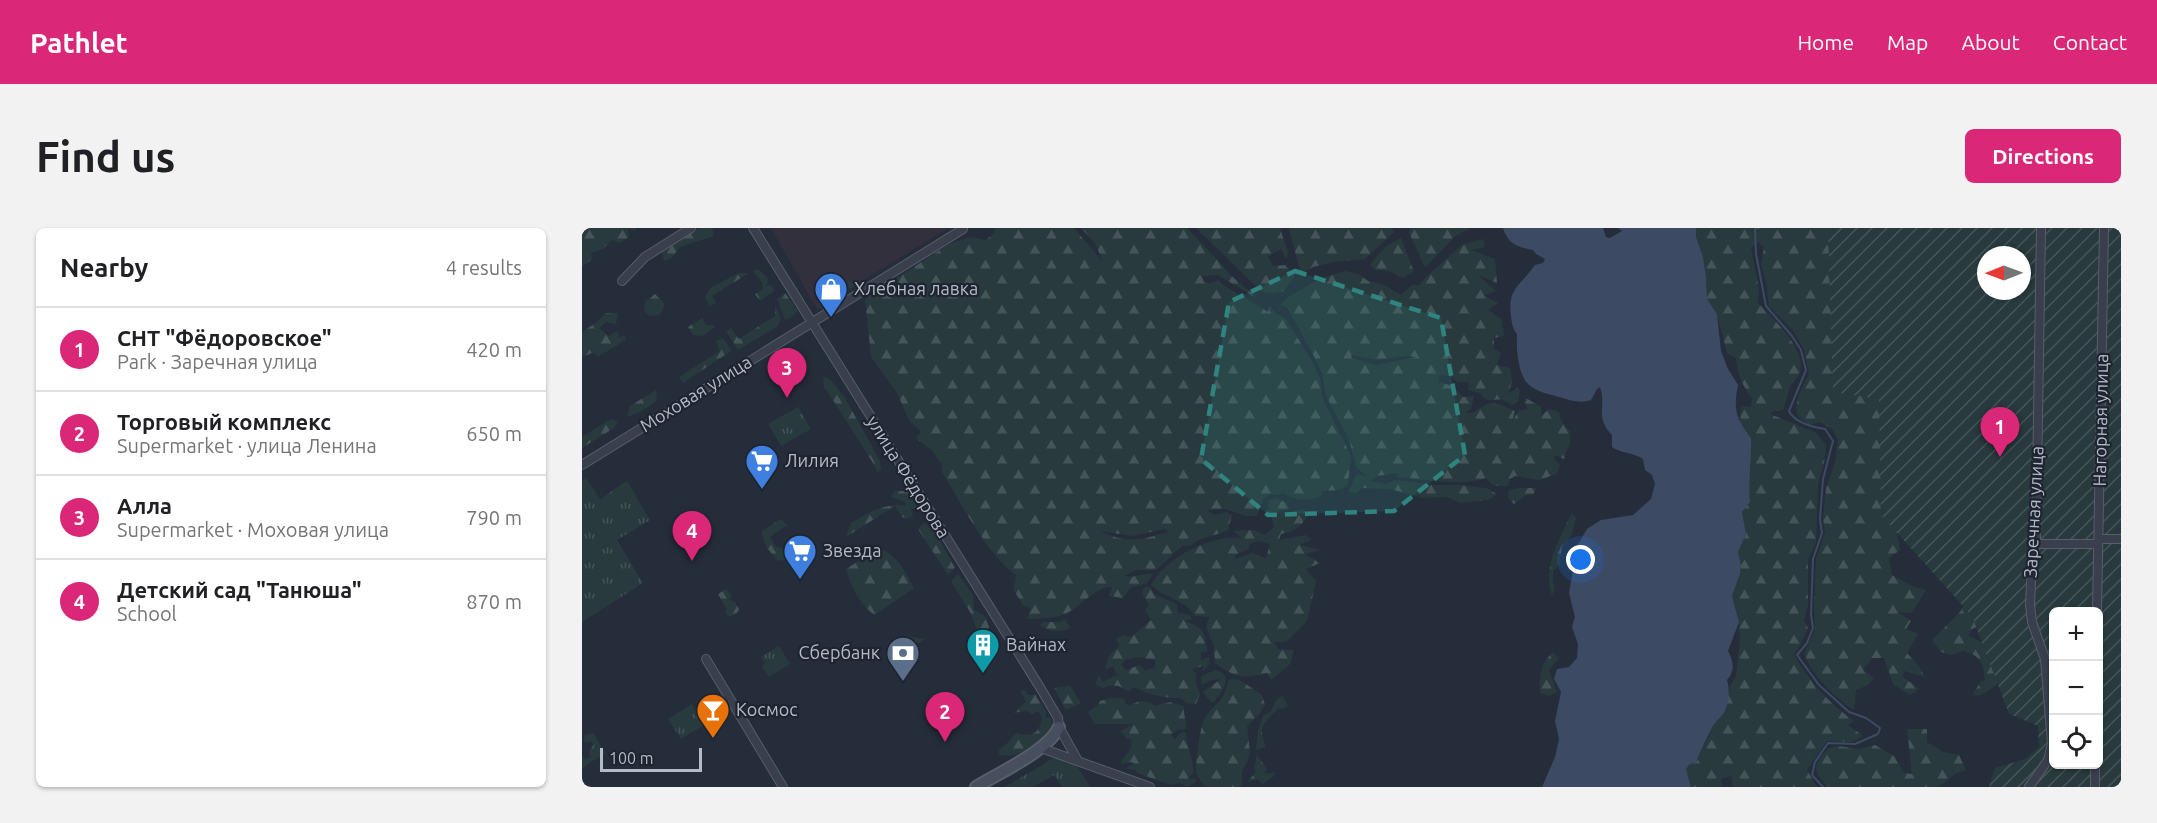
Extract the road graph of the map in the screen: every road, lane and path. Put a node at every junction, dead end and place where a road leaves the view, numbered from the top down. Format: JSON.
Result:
{"nodes":[{"id":1,"x":691,"y":228,"type":"edge"},
{"id":2,"x":753,"y":228,"type":"edge"},
{"id":3,"x":2041,"y":228,"type":"edge"},
{"id":4,"x":2104,"y":228,"type":"edge"},
{"id":5,"x":963,"y":229,"type":"edge"},
{"id":6,"x":622,"y":281,"type":"dead end"},
{"id":7,"x":812,"y":323,"type":"junction"},
{"id":8,"x":582,"y":465,"type":"edge"},
{"id":9,"x":2121,"y":539,"type":"edge"},
{"id":10,"x":2099,"y":542,"type":"junction"},
{"id":11,"x":2036,"y":544,"type":"junction"},
{"id":12,"x":2097,"y":607,"type":"edge"},
{"id":13,"x":706,"y":659,"type":"dead end"},
{"id":14,"x":1059,"y":727,"type":"junction"},
{"id":15,"x":1041,"y":748,"type":"junction"},
{"id":16,"x":1078,"y":761,"type":"junction"},
{"id":17,"x":2095,"y":769,"type":"edge"},
{"id":18,"x":783,"y":787,"type":"edge"},
{"id":19,"x":976,"y":787,"type":"edge"},
{"id":20,"x":1150,"y":787,"type":"edge"},
{"id":21,"x":2029,"y":787,"type":"edge"},
{"id":22,"x":2095,"y":787,"type":"edge"}],
"edges":[{"from":1,"to":6,"type":"street"},
{"from":2,"to":7,"type":"street","name":"улица Фёдорова"},
{"from":3,"to":11,"type":"street","name":"Заречная улица"},
{"from":4,"to":10,"type":"street","name":"Нагорная улица"},
{"from":5,"to":7,"type":"street","name":"Моховая улица"},
{"from":7,"to":8,"type":"street","name":"Моховая улица"},
{"from":7,"to":14,"type":"street","name":"улица Фёдорова"},
{"from":9,"to":10,"type":"street"},
{"from":10,"to":11,"type":"street"},
{"from":10,"to":12,"type":"street","name":"Нагорная улица"},
{"from":11,"to":21,"type":"street","name":"Заречная улица"},
{"from":13,"to":18,"type":"street"},
{"from":14,"to":15,"type":"street"},
{"from":14,"to":16,"type":"street","name":"улица Фёдорова"},
{"from":15,"to":16,"type":"street"},
{"from":15,"to":19,"type":"street"},
{"from":16,"to":20,"type":"street"},
{"from":17,"to":22,"type":"street"}]}
